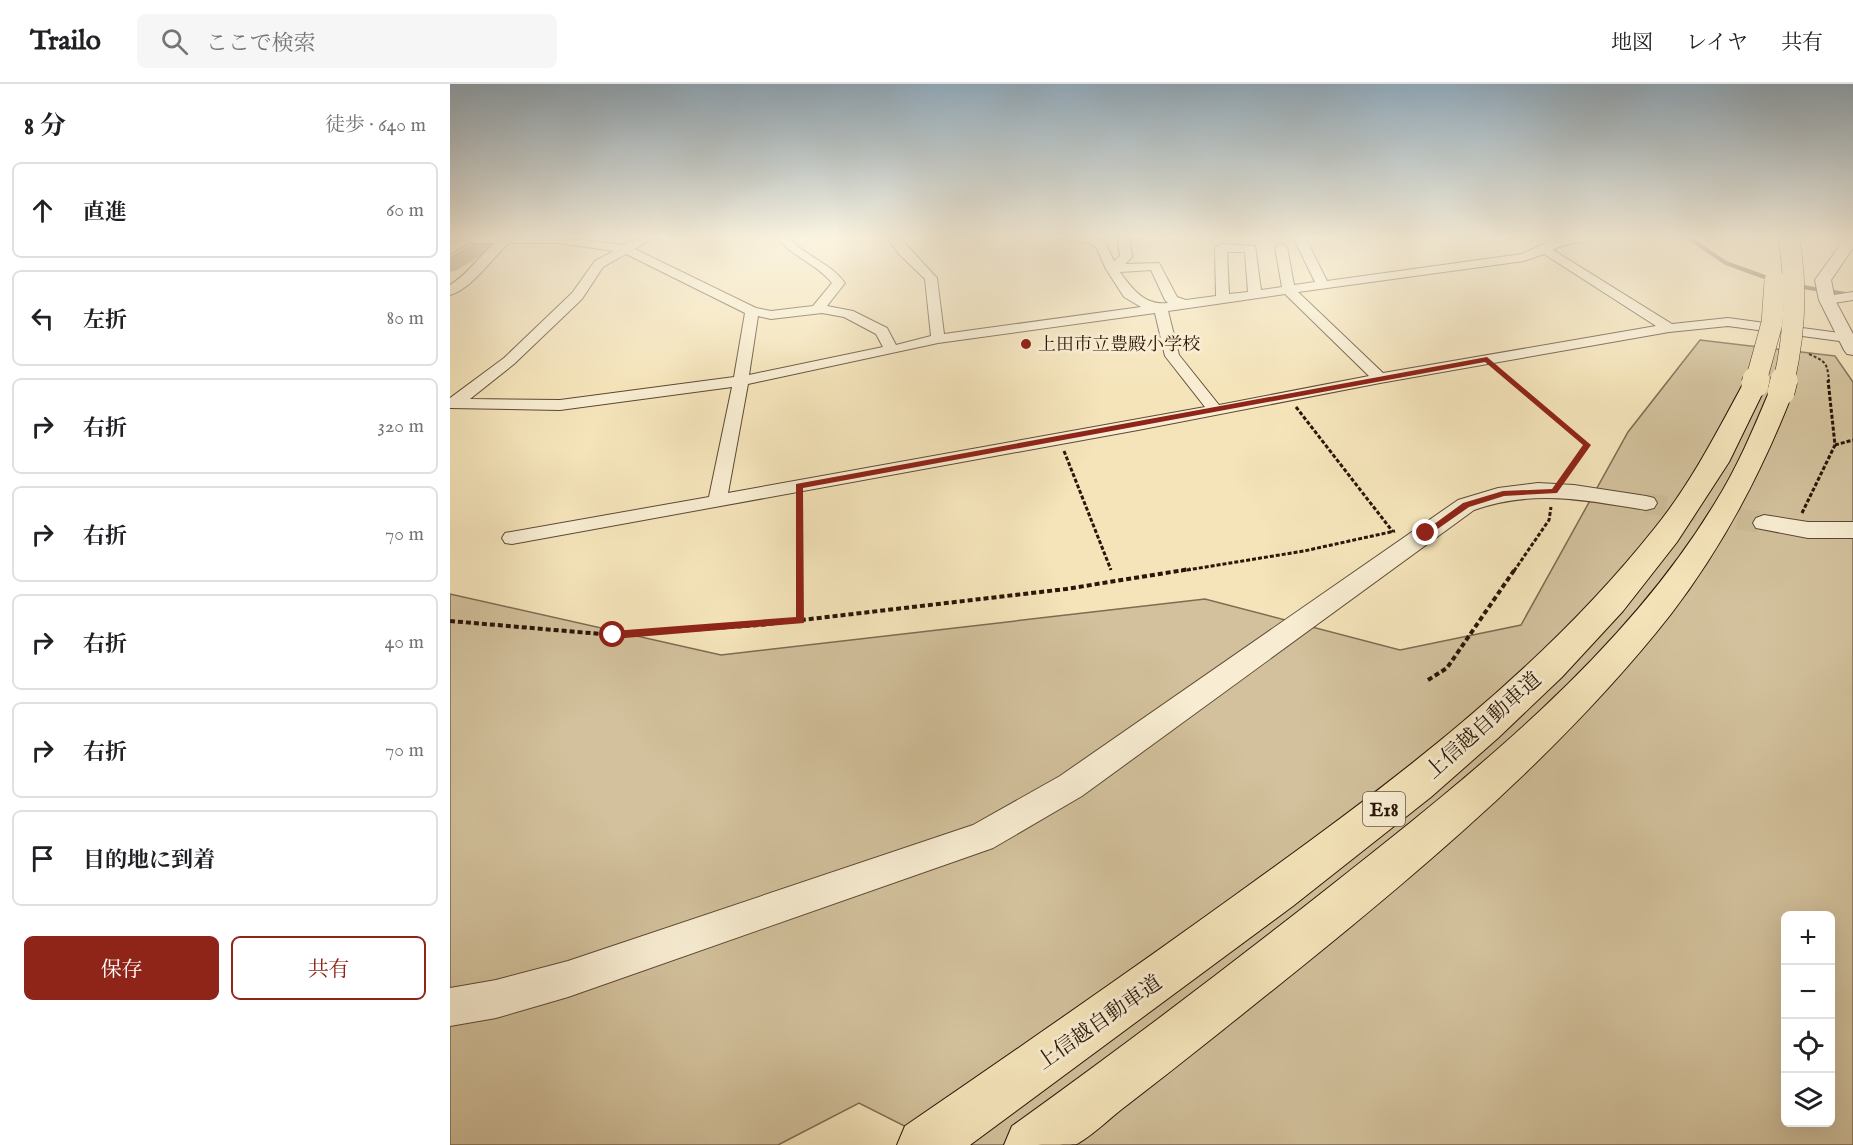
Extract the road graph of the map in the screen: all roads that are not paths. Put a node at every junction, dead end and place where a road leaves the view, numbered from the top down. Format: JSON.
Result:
{"nodes":[{"id":1,"x":582,"y":286,"type":"edge"},
{"id":2,"x":700,"y":286,"type":"edge"},
{"id":3,"x":837,"y":286,"type":"edge"},
{"id":4,"x":932,"y":286,"type":"edge"},
{"id":5,"x":1124,"y":286,"type":"edge"},
{"id":6,"x":1165,"y":286,"type":"edge"},
{"id":7,"x":1222,"y":286,"type":"edge"},
{"id":8,"x":1254,"y":286,"type":"edge"},
{"id":9,"x":1288,"y":286,"type":"edge"},
{"id":10,"x":1323,"y":286,"type":"joint"},
{"id":11,"x":1326,"y":286,"type":"edge"},
{"id":12,"x":1601,"y":286,"type":"edge"},
{"id":13,"x":1775,"y":286,"type":"edge"},
{"id":14,"x":1795,"y":286,"type":"edge"},
{"id":15,"x":1824,"y":286,"type":"edge"},
{"id":16,"x":1289,"y":291,"type":"junction"},
{"id":17,"x":1255,"y":295,"type":"junction"},
{"id":18,"x":1853,"y":296,"type":"edge"},
{"id":19,"x":1223,"y":299,"type":"junction"},
{"id":20,"x":1827,"y":300,"type":"junction"},
{"id":21,"x":1186,"y":305,"type":"junction"},
{"id":22,"x":1158,"y":309,"type":"junction"},
{"id":23,"x":817,"y":310,"type":"junction"},
{"id":24,"x":752,"y":311,"type":"junction"},
{"id":25,"x":1669,"y":328,"type":"junction"},
{"id":26,"x":938,"y":339,"type":"junction"},
{"id":27,"x":1850,"y":344,"type":"edge"},
{"id":28,"x":892,"y":350,"type":"junction"},
{"id":29,"x":1380,"y":378,"type":"junction"},
{"id":30,"x":741,"y":381,"type":"junction"},
{"id":31,"x":1768,"y":388,"type":"junction"},
{"id":32,"x":452,"y":403,"type":"edge"},
{"id":33,"x":1215,"y":410,"type":"junction"},
{"id":34,"x":717,"y":501,"type":"junction"},
{"id":35,"x":1646,"y":503,"type":"tunnel mouth"},
{"id":36,"x":1764,"y":523,"type":"tunnel mouth"},
{"id":37,"x":1853,"y":530,"type":"edge"},
{"id":38,"x":512,"y":538,"type":"dead end"},
{"id":39,"x":450,"y":1007,"type":"edge"},
{"id":40,"x":924,"y":1145,"type":"edge"},
{"id":41,"x":1031,"y":1145,"type":"edge"}],
"edges":[{"from":1,"to":32,"type":"street"},
{"from":2,"to":24,"type":"street"},
{"from":3,"to":23,"type":"street"},
{"from":4,"to":26,"type":"street"},
{"from":5,"to":22,"type":"street"},
{"from":6,"to":21,"type":"street"},
{"from":7,"to":19,"type":"street"},
{"from":8,"to":17,"type":"street"},
{"from":9,"to":16,"type":"street"},
{"from":10,"to":11,"type":"street"},
{"from":10,"to":16,"type":"street"},
{"from":12,"to":25,"type":"street"},
{"from":13,"to":31,"type":"highway","name":"上信越自動車道","number":"E18","bridge":true},
{"from":14,"to":31,"type":"highway","name":"上信越自動車道","number":"E18","bridge":true},
{"from":15,"to":20,"type":"street"},
{"from":16,"to":17,"type":"street"},
{"from":16,"to":29,"type":"street"},
{"from":17,"to":19,"type":"street"},
{"from":18,"to":20,"type":"street"},
{"from":19,"to":21,"type":"street"},
{"from":20,"to":27,"type":"street"},
{"from":21,"to":22,"type":"street"},
{"from":22,"to":26,"type":"street"},
{"from":22,"to":33,"type":"street"},
{"from":23,"to":24,"type":"street"},
{"from":23,"to":28,"type":"street"},
{"from":24,"to":30,"type":"street"},
{"from":25,"to":27,"type":"street"},
{"from":25,"to":29,"type":"street"},
{"from":26,"to":28,"type":"street"},
{"from":28,"to":30,"type":"street"},
{"from":29,"to":33,"type":"street"},
{"from":30,"to":32,"type":"street"},
{"from":30,"to":34,"type":"street"},
{"from":31,"to":40,"type":"highway","name":"上信越自動車道","number":"E18"},
{"from":31,"to":41,"type":"highway","name":"上信越自動車道","number":"E18"},
{"from":33,"to":34,"type":"street"},
{"from":34,"to":38,"type":"street"},
{"from":35,"to":39,"type":"street"},
{"from":36,"to":37,"type":"street"}]}
